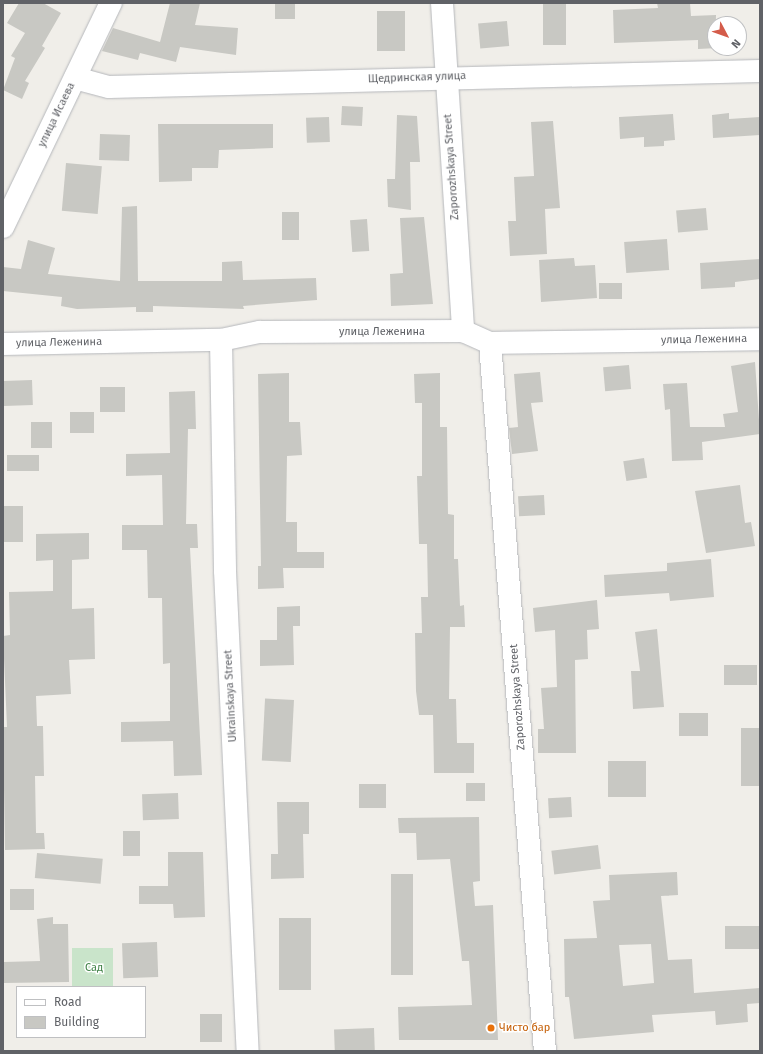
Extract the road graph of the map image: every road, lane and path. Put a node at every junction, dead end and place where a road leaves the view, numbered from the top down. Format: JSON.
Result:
{"nodes":[{"id":1,"x":112,"y":3,"type":"edge"},
{"id":2,"x":442,"y":3,"type":"edge"},
{"id":3,"x":760,"y":70,"type":"edge"},
{"id":4,"x":446,"y":77,"type":"junction"},
{"id":5,"x":75,"y":78,"type":"junction"},
{"id":6,"x":3,"y":227,"type":"edge"},
{"id":7,"x":463,"y":331,"type":"junction"},
{"id":8,"x":760,"y":339,"type":"edge"},
{"id":9,"x":221,"y":340,"type":"junction"},
{"id":10,"x":490,"y":343,"type":"junction"},
{"id":11,"x":3,"y":344,"type":"edge"},
{"id":12,"x":248,"y":1051,"type":"edge"},
{"id":13,"x":545,"y":1051,"type":"edge"}],
"edges":[{"from":1,"to":5,"type":"street","name":"улица Исаева"},
{"from":2,"to":4,"type":"street","name":"Zaporozhskaya Street"},
{"from":3,"to":4,"type":"street","name":"Щедринская улица"},
{"from":4,"to":5,"type":"street","name":"Щедринская улица"},
{"from":4,"to":7,"type":"street","name":"Zaporozhskaya Street"},
{"from":5,"to":6,"type":"street","name":"улица Исаева"},
{"from":7,"to":9,"type":"street","name":"улица Леженина"},
{"from":7,"to":10,"type":"street","name":"улица Леженина"},
{"from":8,"to":10,"type":"street","name":"улица Леженина"},
{"from":9,"to":11,"type":"street","name":"улица Леженина"},
{"from":9,"to":12,"type":"street","name":"Ukrainskaya Street"},
{"from":10,"to":13,"type":"street","name":"Zaporozhskaya Street"}]}
